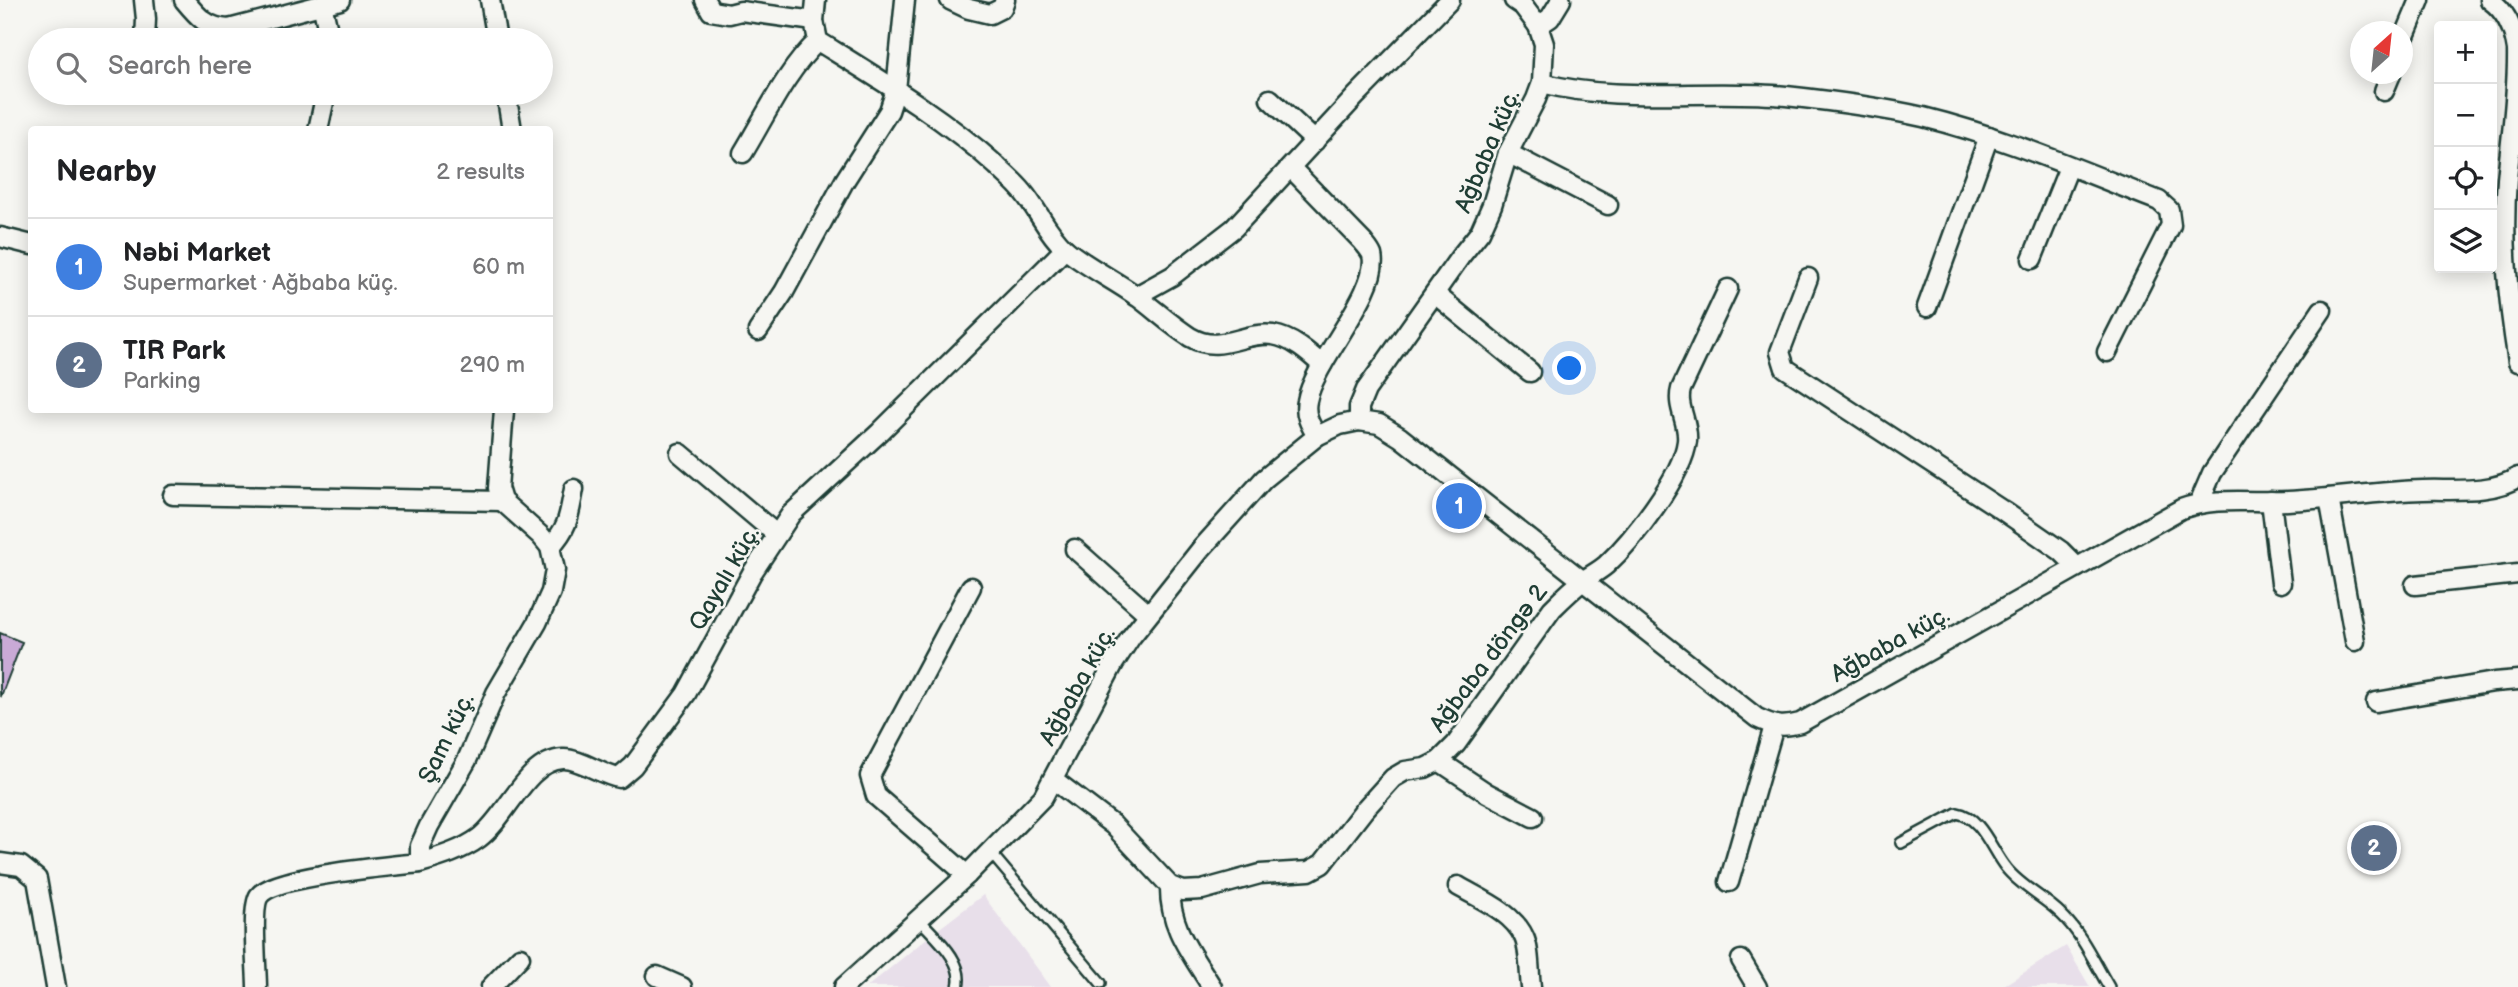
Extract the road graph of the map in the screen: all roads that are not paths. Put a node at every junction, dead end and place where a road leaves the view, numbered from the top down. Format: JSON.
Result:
{"nodes":[{"id":1,"x":144,"y":0,"type":"edge"},
{"id":2,"x":184,"y":0,"type":"edge"},
{"id":3,"x":490,"y":0,"type":"edge"},
{"id":4,"x":705,"y":0,"type":"edge"},
{"id":5,"x":817,"y":0,"type":"edge"},
{"id":6,"x":905,"y":0,"type":"edge"},
{"id":7,"x":950,"y":0,"type":"edge"},
{"id":8,"x":1005,"y":0,"type":"edge"},
{"id":9,"x":1450,"y":0,"type":"edge"},
{"id":10,"x":1514,"y":0,"type":"edge"},
{"id":11,"x":1561,"y":0,"type":"edge"},
{"id":12,"x":2420,"y":0,"type":"edge"},
{"id":13,"x":2490,"y":0,"type":"edge"},
{"id":14,"x":331,"y":2,"type":"edge"},
{"id":15,"x":814,"y":21,"type":"junction"},
{"id":16,"x":2412,"y":21,"type":"edge"},
{"id":17,"x":1538,"y":26,"type":"junction"},
{"id":18,"x":146,"y":28,"type":"edge"},
{"id":19,"x":217,"y":28,"type":"edge"},
{"id":20,"x":233,"y":28,"type":"edge"},
{"id":21,"x":330,"y":28,"type":"edge"},
{"id":22,"x":495,"y":28,"type":"edge"},
{"id":23,"x":818,"y":41,"type":"junction"},
{"id":24,"x":1542,"y":83,"type":"junction"},
{"id":25,"x":896,"y":90,"type":"junction"},
{"id":26,"x":1270,"y":99,"type":"dead end"},
{"id":27,"x":323,"y":105,"type":"edge"},
{"id":28,"x":508,"y":105,"type":"edge"},
{"id":29,"x":319,"y":126,"type":"edge"},
{"id":30,"x":511,"y":126,"type":"edge"},
{"id":31,"x":1989,"y":136,"type":"junction"},
{"id":32,"x":1315,"y":141,"type":"junction"},
{"id":33,"x":743,"y":153,"type":"dead end"},
{"id":34,"x":1508,"y":153,"type":"junction"},
{"id":35,"x":2069,"y":167,"type":"junction"},
{"id":36,"x":1292,"y":168,"type":"junction"},
{"id":37,"x":1608,"y":205,"type":"dead end"},
{"id":38,"x":0,"y":237,"type":"edge"},
{"id":39,"x":28,"y":244,"type":"edge"},
{"id":40,"x":1065,"y":249,"type":"junction"},
{"id":41,"x":2032,"y":259,"type":"dead end"},
{"id":42,"x":1808,"y":278,"type":"dead end"},
{"id":43,"x":1728,"y":289,"type":"dead end"},
{"id":44,"x":1435,"y":294,"type":"junction"},
{"id":45,"x":1136,"y":296,"type":"junction"},
{"id":46,"x":1927,"y":307,"type":"dead end"},
{"id":47,"x":2322,"y":310,"type":"dead end"},
{"id":48,"x":758,"y":331,"type":"dead end"},
{"id":49,"x":2107,"y":352,"type":"dead end"},
{"id":50,"x":2518,"y":362,"type":"edge"},
{"id":51,"x":1322,"y":365,"type":"junction"},
{"id":52,"x":1530,"y":372,"type":"dead end"},
{"id":53,"x":504,"y":413,"type":"edge"},
{"id":54,"x":1359,"y":421,"type":"junction"},
{"id":55,"x":1317,"y":436,"type":"junction"},
{"id":56,"x":681,"y":453,"type":"dead end"},
{"id":57,"x":2518,"y":477,"type":"edge"},
{"id":58,"x":574,"y":489,"type":"dead end"},
{"id":59,"x":173,"y":495,"type":"dead end"},
{"id":60,"x":2329,"y":498,"type":"junction"},
{"id":61,"x":502,"y":501,"type":"junction"},
{"id":62,"x":2271,"y":501,"type":"junction"},
{"id":63,"x":2199,"y":503,"type":"junction"},
{"id":64,"x":776,"y":534,"type":"junction"},
{"id":65,"x":550,"y":547,"type":"junction"},
{"id":66,"x":1075,"y":549,"type":"dead end"},
{"id":67,"x":2077,"y":567,"type":"junction"},
{"id":68,"x":2518,"y":573,"type":"edge"},
{"id":69,"x":1584,"y":580,"type":"junction"},
{"id":70,"x":2281,"y":583,"type":"dead end"},
{"id":71,"x":2415,"y":585,"type":"dead end"},
{"id":72,"x":971,"y":587,"type":"dead end"},
{"id":73,"x":1148,"y":614,"type":"junction"},
{"id":74,"x":2355,"y":642,"type":"dead end"},
{"id":75,"x":2518,"y":680,"type":"edge"},
{"id":76,"x":2376,"y":702,"type":"dead end"},
{"id":77,"x":1774,"y":726,"type":"junction"},
{"id":78,"x":1439,"y":761,"type":"junction"},
{"id":79,"x":1054,"y":780,"type":"junction"},
{"id":80,"x":1533,"y":817,"type":"dead end"},
{"id":81,"x":1901,"y":843,"type":"dead end"},
{"id":82,"x":990,"y":852,"type":"junction"},
{"id":83,"x":0,"y":863,"type":"edge"},
{"id":84,"x":420,"y":863,"type":"junction"},
{"id":85,"x":967,"y":874,"type":"junction"},
{"id":86,"x":1729,"y":882,"type":"dead end"},
{"id":87,"x":1170,"y":886,"type":"junction"},
{"id":88,"x":1458,"y":886,"type":"dead end"},
{"id":89,"x":919,"y":919,"type":"junction"},
{"id":90,"x":520,"y":957,"type":"dead end"},
{"id":91,"x":1741,"y":960,"type":"dead end"},
{"id":92,"x":657,"y":976,"type":"dead end"},
{"id":93,"x":1101,"y":983,"type":"dead end"},
{"id":94,"x":55,"y":987,"type":"edge"},
{"id":95,"x":257,"y":987,"type":"edge"},
{"id":96,"x":491,"y":987,"type":"edge"},
{"id":97,"x":682,"y":987,"type":"edge"},
{"id":98,"x":844,"y":987,"type":"edge"},
{"id":99,"x":958,"y":987,"type":"edge"},
{"id":100,"x":1212,"y":987,"type":"edge"},
{"id":101,"x":1531,"y":987,"type":"edge"},
{"id":102,"x":1757,"y":987,"type":"edge"},
{"id":103,"x":2109,"y":987,"type":"edge"}],
"edges":[{"from":1,"to":18,"type":"street"},
{"from":2,"to":19,"type":"street"},
{"from":3,"to":22,"type":"street"},
{"from":4,"to":15,"type":"street"},
{"from":5,"to":15,"type":"street"},
{"from":6,"to":25,"type":"street"},
{"from":7,"to":8,"type":"street"},
{"from":9,"to":32,"type":"street"},
{"from":10,"to":17,"type":"street"},
{"from":11,"to":17,"type":"street"},
{"from":12,"to":16,"type":"street"},
{"from":13,"to":50,"type":"street"},
{"from":14,"to":20,"type":"street"},
{"from":14,"to":21,"type":"street"},
{"from":15,"to":23,"type":"street"},
{"from":17,"to":24,"type":"street","name":"Ağbaba küç."},
{"from":23,"to":25,"type":"street"},
{"from":23,"to":33,"type":"street"},
{"from":24,"to":31,"type":"street"},
{"from":24,"to":34,"type":"street","name":"Ağbaba küç."},
{"from":25,"to":40,"type":"street"},
{"from":25,"to":48,"type":"street"},
{"from":26,"to":32,"type":"street"},
{"from":27,"to":29,"type":"street"},
{"from":28,"to":30,"type":"street"},
{"from":31,"to":35,"type":"street"},
{"from":31,"to":46,"type":"street"},
{"from":32,"to":36,"type":"street"},
{"from":34,"to":37,"type":"street"},
{"from":34,"to":44,"type":"street","name":"Ağbaba küç."},
{"from":35,"to":41,"type":"street"},
{"from":35,"to":49,"type":"street"},
{"from":36,"to":45,"type":"street"},
{"from":36,"to":51,"type":"street"},
{"from":38,"to":39,"type":"street"},
{"from":40,"to":45,"type":"street"},
{"from":40,"to":64,"type":"street","name":"Qayalı küç."},
{"from":42,"to":67,"type":"street"},
{"from":43,"to":69,"type":"street","name":"Ağbaba döngə 2"},
{"from":44,"to":52,"type":"street"},
{"from":44,"to":54,"type":"street","name":"Ağbaba küç."},
{"from":45,"to":51,"type":"street"},
{"from":47,"to":63,"type":"street"},
{"from":51,"to":55,"type":"street"},
{"from":53,"to":61,"type":"street"},
{"from":54,"to":55,"type":"street","name":"Ağbaba küç."},
{"from":54,"to":69,"type":"street"},
{"from":55,"to":73,"type":"street","name":"Ağbaba küç."},
{"from":56,"to":64,"type":"street"},
{"from":57,"to":60,"type":"street","name":"Ağbaba küç."},
{"from":58,"to":65,"type":"street"},
{"from":59,"to":61,"type":"street"},
{"from":60,"to":62,"type":"street","name":"Ağbaba küç."},
{"from":60,"to":74,"type":"street"},
{"from":61,"to":65,"type":"street"},
{"from":62,"to":63,"type":"street","name":"Ağbaba küç."},
{"from":62,"to":70,"type":"street"},
{"from":63,"to":67,"type":"street","name":"Ağbaba küç."},
{"from":64,"to":84,"type":"street","name":"Qayalı küç."},
{"from":65,"to":84,"type":"street","name":"Şam küç."},
{"from":66,"to":73,"type":"street"},
{"from":67,"to":77,"type":"street","name":"Ağbaba küç."},
{"from":68,"to":71,"type":"street"},
{"from":69,"to":77,"type":"street"},
{"from":69,"to":78,"type":"street","name":"Ağbaba döngə 2"},
{"from":72,"to":85,"type":"street"},
{"from":73,"to":79,"type":"street","name":"Ağbaba küç."},
{"from":75,"to":76,"type":"street"},
{"from":77,"to":86,"type":"street"},
{"from":78,"to":80,"type":"street"},
{"from":78,"to":87,"type":"street","name":"Ağbaba döngə 2"},
{"from":79,"to":82,"type":"street","name":"Ağbaba küç."},
{"from":79,"to":87,"type":"street"},
{"from":81,"to":103,"type":"lane"},
{"from":82,"to":85,"type":"street","name":"Ağbaba küç."},
{"from":82,"to":93,"type":"lane"},
{"from":83,"to":94,"type":"street"},
{"from":84,"to":95,"type":"street"},
{"from":85,"to":89,"type":"street","name":"Ağbaba küç."},
{"from":87,"to":100,"type":"street"},
{"from":88,"to":101,"type":"street"},
{"from":89,"to":98,"type":"street","name":"Ağbaba küç."},
{"from":89,"to":99,"type":"lane"},
{"from":90,"to":96,"type":"street"},
{"from":91,"to":102,"type":"street"},
{"from":92,"to":97,"type":"street"}]}
